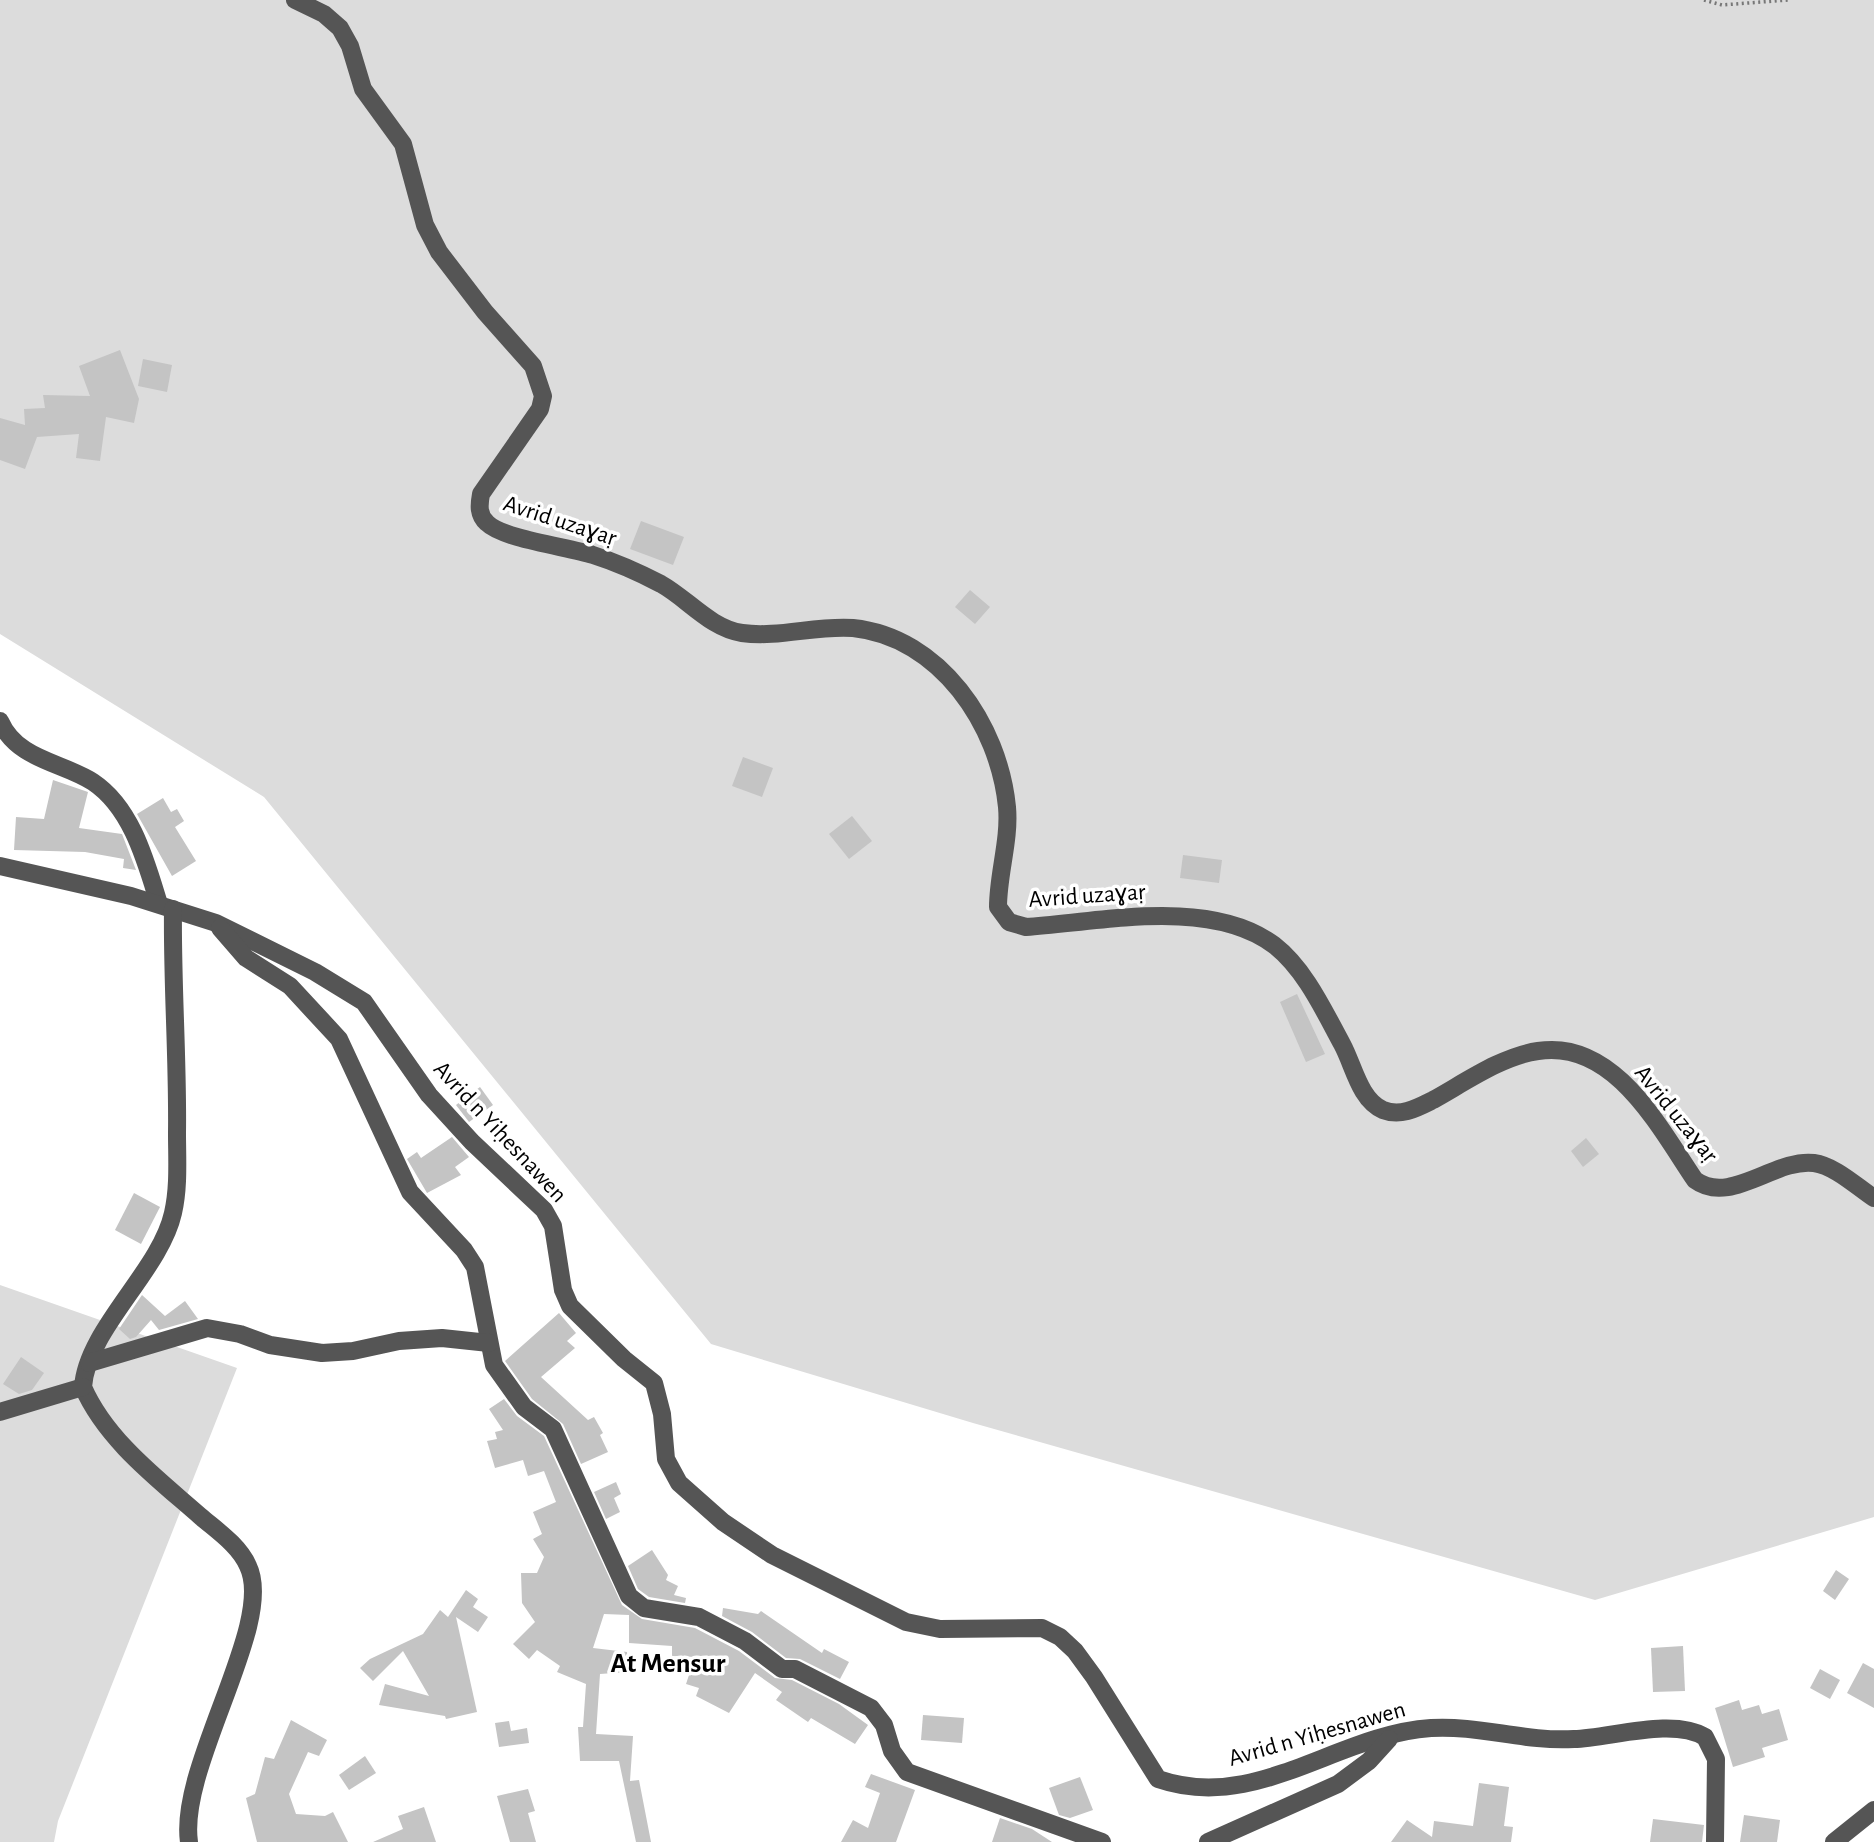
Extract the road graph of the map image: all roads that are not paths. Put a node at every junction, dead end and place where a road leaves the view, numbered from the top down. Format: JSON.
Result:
{"nodes":[{"id":1,"x":295,"y":0,"type":"edge"},
{"id":2,"x":0,"y":721,"type":"edge"},
{"id":3,"x":0,"y":866,"type":"edge"},
{"id":4,"x":166,"y":906,"type":"junction"},
{"id":5,"x":216,"y":923,"type":"junction"},
{"id":6,"x":1874,"y":1198,"type":"edge"},
{"id":7,"x":489,"y":1343,"type":"junction"},
{"id":8,"x":89,"y":1363,"type":"junction"},
{"id":9,"x":83,"y":1387,"type":"junction"},
{"id":10,"x":0,"y":1412,"type":"edge"},
{"id":11,"x":1392,"y":1736,"type":"junction"},
{"id":12,"x":1874,"y":1810,"type":"edge"},
{"id":13,"x":189,"y":1842,"type":"edge"},
{"id":14,"x":1102,"y":1842,"type":"edge"},
{"id":15,"x":1208,"y":1842,"type":"edge"},
{"id":16,"x":1715,"y":1842,"type":"edge"},
{"id":17,"x":1834,"y":1842,"type":"edge"}],
"edges":[{"from":1,"to":6,"type":"street","name":"Avrid uzaɣaṛ"},
{"from":2,"to":4,"type":"street"},
{"from":3,"to":4,"type":"street","name":"Avrid n Yiḥesnawen"},
{"from":4,"to":5,"type":"street","name":"Avrid n Yiḥesnawen"},
{"from":4,"to":8,"type":"street"},
{"from":5,"to":7,"type":"street"},
{"from":5,"to":11,"type":"street","name":"Avrid n Yiḥesnawen"},
{"from":7,"to":8,"type":"street"},
{"from":7,"to":14,"type":"street"},
{"from":8,"to":9,"type":"street"},
{"from":9,"to":10,"type":"street"},
{"from":9,"to":13,"type":"street"},
{"from":11,"to":15,"type":"street"},
{"from":11,"to":16,"type":"street","name":"Avrid n Yiḥesnawen"},
{"from":12,"to":17,"type":"street"}]}
